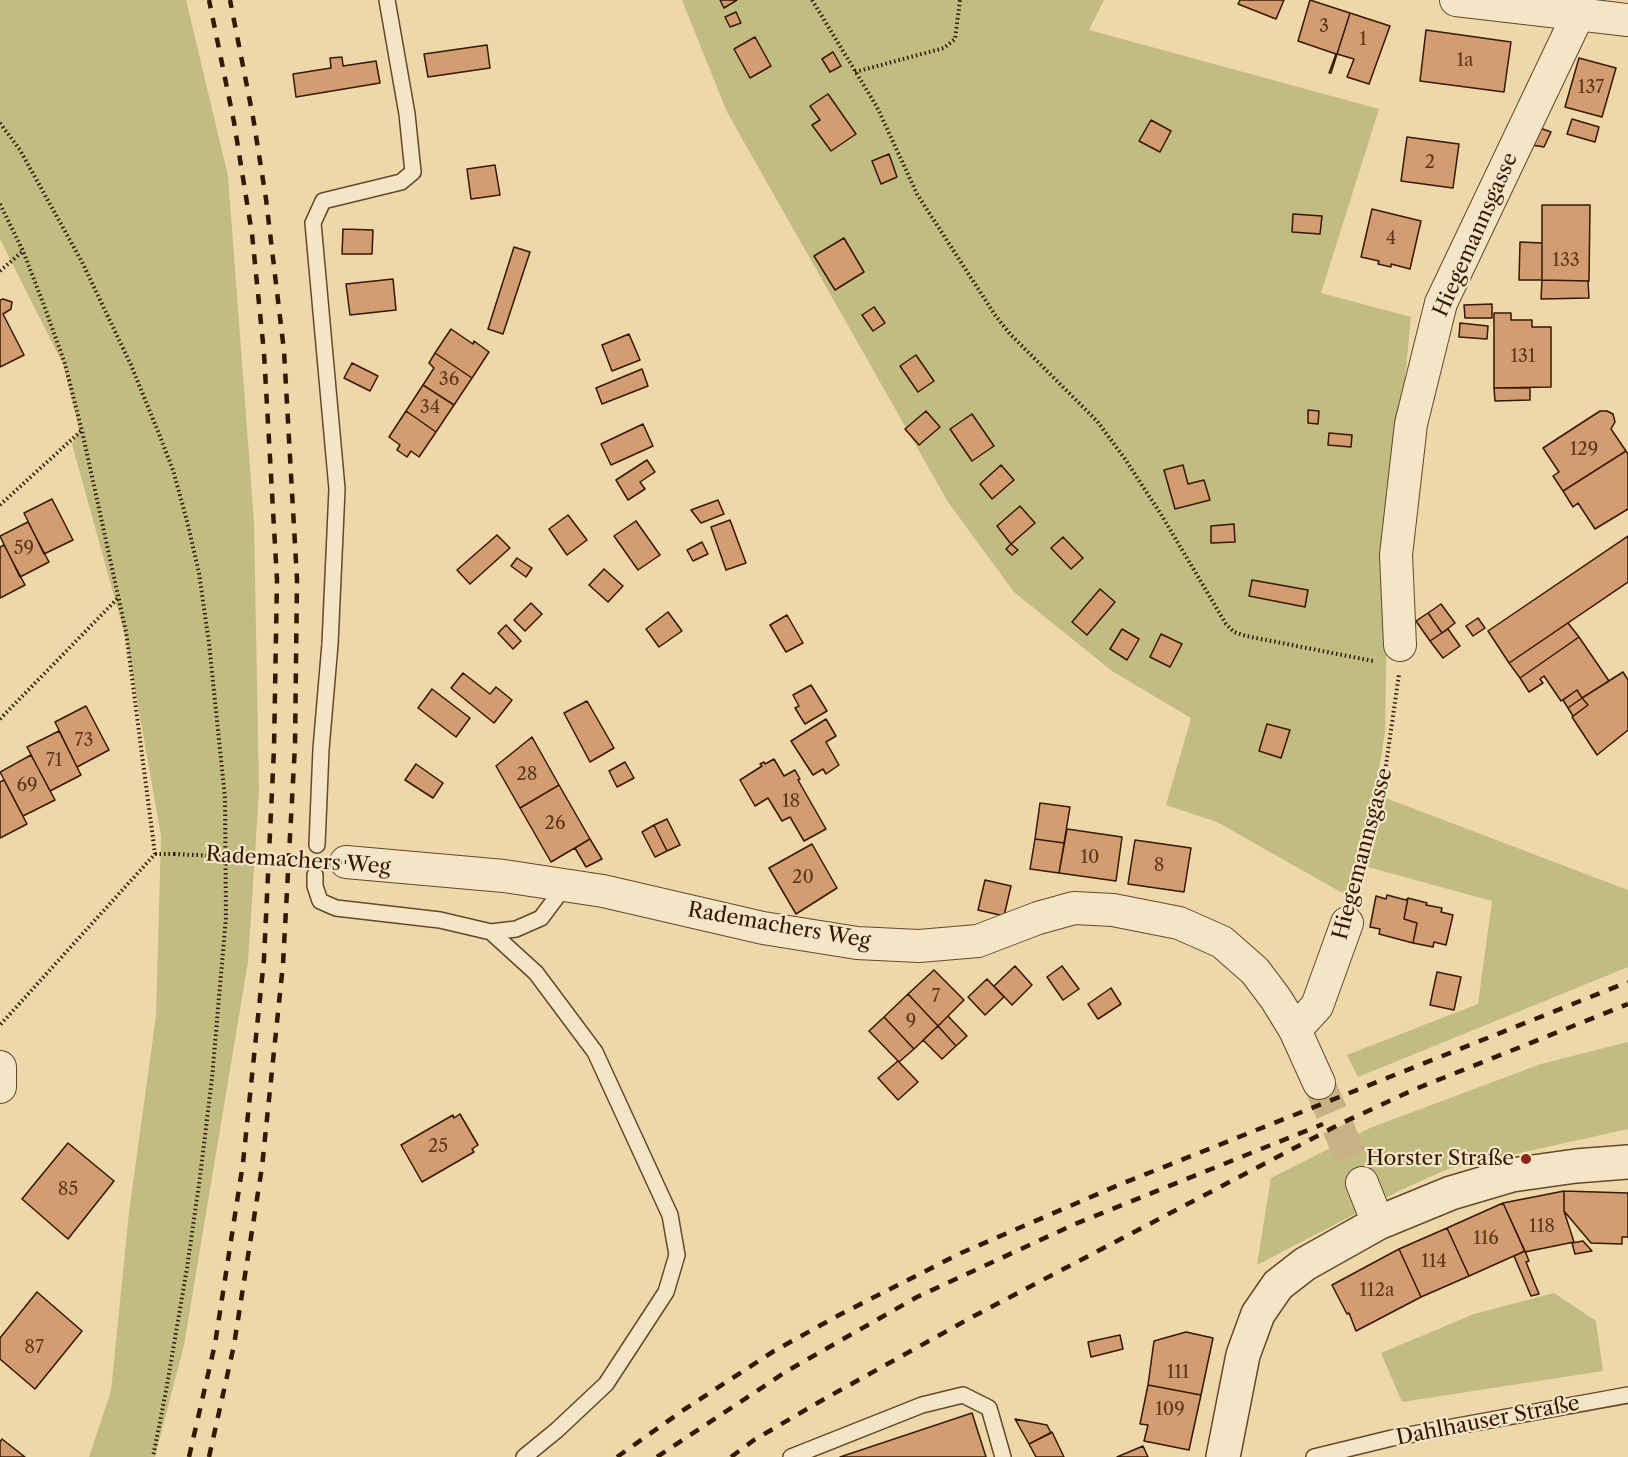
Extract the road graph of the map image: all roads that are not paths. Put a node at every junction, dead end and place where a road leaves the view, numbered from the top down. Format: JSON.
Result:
{"nodes":[{"id":1,"x":387,"y":0,"type":"edge"},
{"id":2,"x":1456,"y":0,"type":"edge"},
{"id":3,"x":1578,"y":15,"type":"junction"},
{"id":4,"x":1628,"y":20,"type":"edge"},
{"id":5,"x":1392,"y":658,"type":"road end"},
{"id":6,"x":317,"y":845,"type":"dead end"},
{"id":7,"x":346,"y":862,"type":"road end"},
{"id":8,"x":315,"y":875,"type":"dead end"},
{"id":9,"x":565,"y":886,"type":"junction"},
{"id":10,"x":1347,"y":923,"type":"road end"},
{"id":11,"x":491,"y":932,"type":"junction"},
{"id":12,"x":1294,"y":1030,"type":"junction"},
{"id":13,"x":0,"y":1067,"type":"edge"},
{"id":14,"x":1319,"y":1083,"type":"tunnel mouth"},
{"id":15,"x":0,"y":1087,"type":"edge"},
{"id":16,"x":1628,"y":1162,"type":"edge"},
{"id":17,"x":1362,"y":1184,"type":"tunnel mouth"},
{"id":18,"x":1378,"y":1223,"type":"junction"},
{"id":19,"x":1628,"y":1395,"type":"edge"},
{"id":20,"x":524,"y":1457,"type":"edge"},
{"id":21,"x":791,"y":1457,"type":"edge"},
{"id":22,"x":1003,"y":1457,"type":"edge"},
{"id":23,"x":1223,"y":1457,"type":"edge"},
{"id":24,"x":1314,"y":1457,"type":"edge"}],
"edges":[{"from":1,"to":6,"type":"lane"},
{"from":2,"to":3,"type":"street"},
{"from":3,"to":4,"type":"street"},
{"from":3,"to":5,"type":"street","name":"Hiegemannsgasse"},
{"from":7,"to":9,"type":"street","name":"Rademachers Weg"},
{"from":8,"to":11,"type":"lane"},
{"from":9,"to":11,"type":"lane"},
{"from":9,"to":12,"type":"street","name":"Rademachers Weg"},
{"from":10,"to":12,"type":"street","name":"Hiegemannsgasse"},
{"from":11,"to":20,"type":"lane"},
{"from":12,"to":14,"type":"street","name":"Rademachers Weg"},
{"from":13,"to":15,"type":"street"},
{"from":16,"to":18,"type":"street"},
{"from":17,"to":18,"type":"street"},
{"from":18,"to":23,"type":"street"},
{"from":19,"to":24,"type":"lane","name":"Dahlhauser Straße"},
{"from":21,"to":22,"type":"lane"}]}
